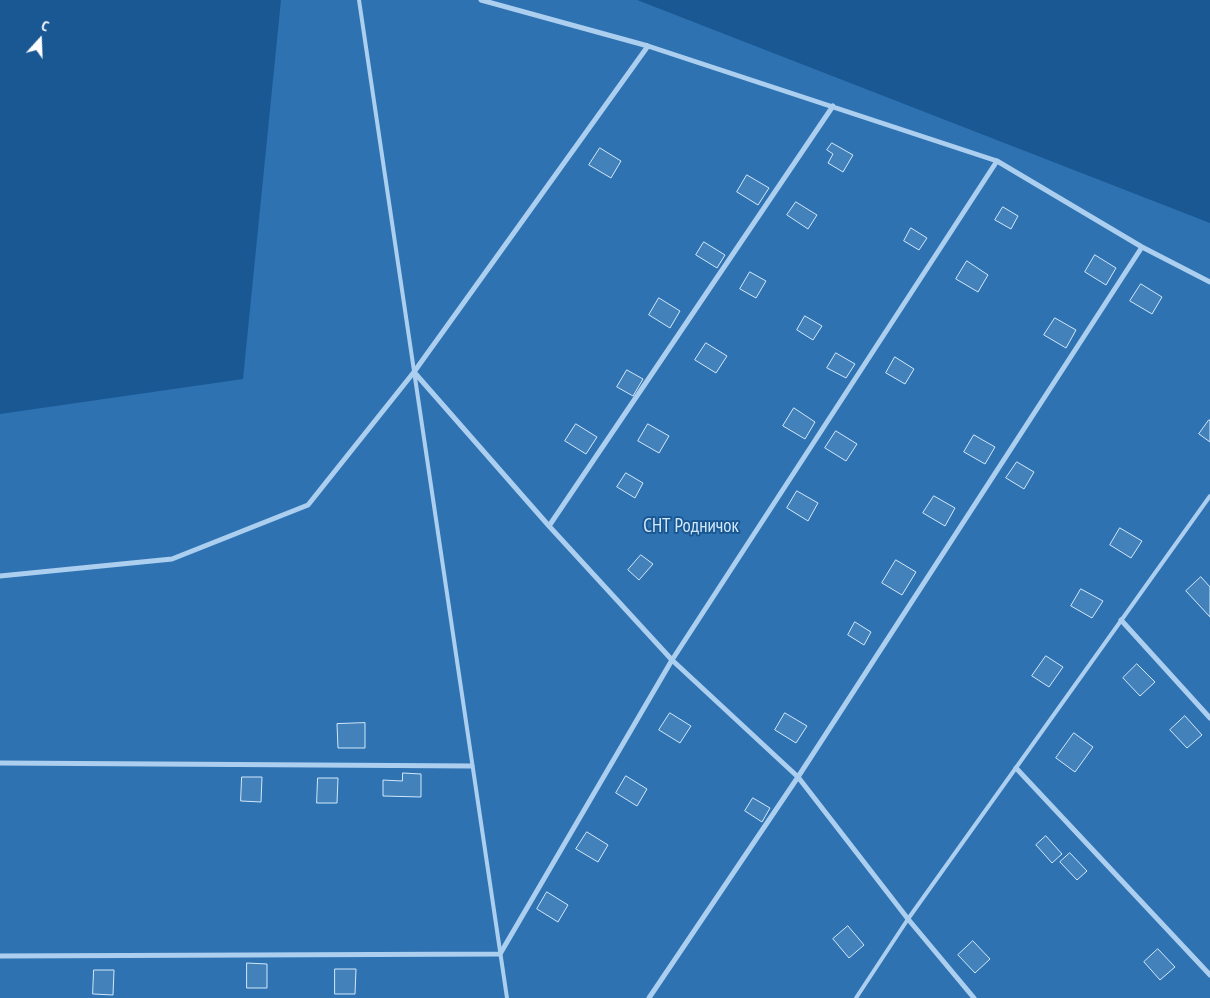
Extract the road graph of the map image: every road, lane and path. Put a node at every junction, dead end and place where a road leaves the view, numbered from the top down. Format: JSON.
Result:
{"nodes":[{"id":1,"x":359,"y":0,"type":"edge"},
{"id":2,"x":480,"y":0,"type":"edge"},
{"id":3,"x":648,"y":46,"type":"junction"},
{"id":4,"x":833,"y":106,"type":"junction"},
{"id":5,"x":997,"y":161,"type":"junction"},
{"id":6,"x":1142,"y":247,"type":"junction"},
{"id":7,"x":1210,"y":282,"type":"edge"},
{"id":8,"x":414,"y":372,"type":"junction"},
{"id":9,"x":1210,"y":496,"type":"edge"},
{"id":10,"x":549,"y":526,"type":"junction"},
{"id":11,"x":0,"y":576,"type":"edge"},
{"id":12,"x":1122,"y":620,"type":"junction"},
{"id":13,"x":672,"y":660,"type":"junction"},
{"id":14,"x":1210,"y":718,"type":"edge"},
{"id":15,"x":0,"y":764,"type":"edge"},
{"id":16,"x":472,"y":766,"type":"junction"},
{"id":17,"x":1016,"y":768,"type":"junction"},
{"id":18,"x":798,"y":777,"type":"junction"},
{"id":19,"x":908,"y":919,"type":"junction"},
{"id":20,"x":500,"y":954,"type":"junction"},
{"id":21,"x":0,"y":956,"type":"edge"},
{"id":22,"x":1210,"y":975,"type":"edge"},
{"id":23,"x":507,"y":998,"type":"edge"},
{"id":24,"x":649,"y":998,"type":"edge"},
{"id":25,"x":856,"y":998,"type":"edge"},
{"id":26,"x":974,"y":998,"type":"edge"}],
"edges":[{"from":1,"to":8,"type":"lane"},
{"from":2,"to":3,"type":"street"},
{"from":3,"to":4,"type":"street"},
{"from":3,"to":8,"type":"street"},
{"from":4,"to":5,"type":"street"},
{"from":4,"to":10,"type":"street"},
{"from":5,"to":6,"type":"street"},
{"from":5,"to":13,"type":"street"},
{"from":6,"to":7,"type":"street"},
{"from":6,"to":18,"type":"street"},
{"from":8,"to":10,"type":"street"},
{"from":8,"to":11,"type":"street"},
{"from":8,"to":16,"type":"lane"},
{"from":9,"to":12,"type":"lane"},
{"from":10,"to":13,"type":"street"},
{"from":12,"to":14,"type":"street"},
{"from":12,"to":17,"type":"lane"},
{"from":13,"to":18,"type":"street"},
{"from":13,"to":20,"type":"street"},
{"from":15,"to":16,"type":"street"},
{"from":16,"to":20,"type":"lane"},
{"from":17,"to":19,"type":"lane"},
{"from":17,"to":22,"type":"street"},
{"from":18,"to":19,"type":"street"},
{"from":18,"to":24,"type":"street"},
{"from":19,"to":25,"type":"lane"},
{"from":19,"to":26,"type":"street"},
{"from":20,"to":21,"type":"street"},
{"from":20,"to":23,"type":"lane"}]}
